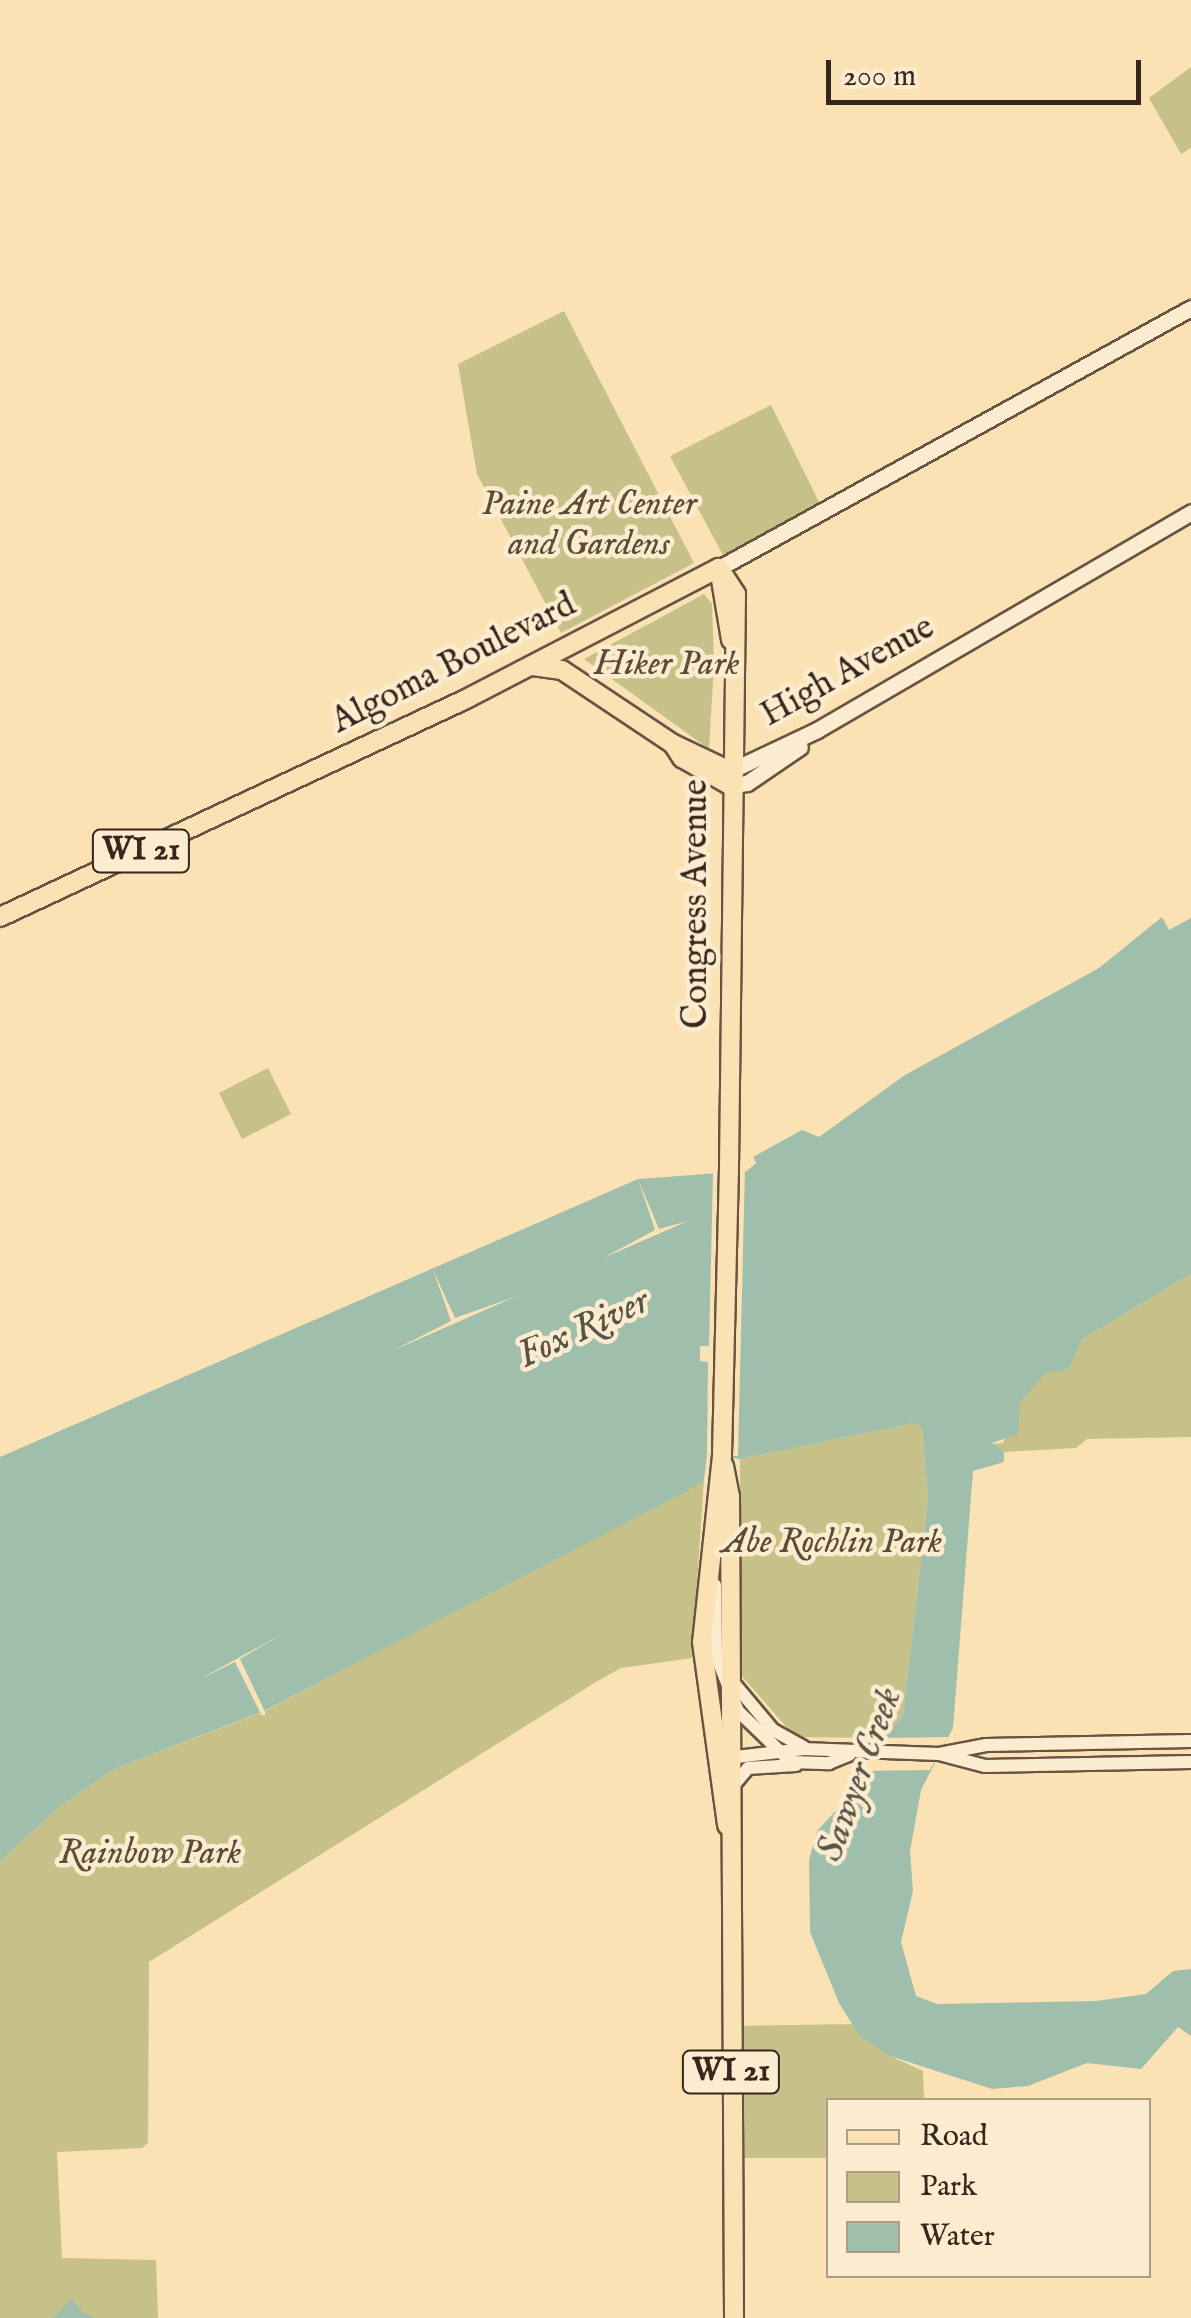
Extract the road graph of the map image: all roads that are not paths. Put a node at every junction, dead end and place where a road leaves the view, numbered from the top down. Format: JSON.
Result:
{"nodes":[{"id":1,"x":1191,"y":308,"type":"edge"},
{"id":2,"x":1191,"y":512,"type":"edge"},
{"id":3,"x":719,"y":568,"type":"junction"},
{"id":4,"x":584,"y":634,"type":"junction"},
{"id":5,"x":533,"y":666,"type":"junction"},
{"id":6,"x":574,"y":677,"type":"junction"},
{"id":7,"x":730,"y":779,"type":"junction"},
{"id":8,"x":0,"y":917,"type":"edge"},
{"id":9,"x":722,"y":1456,"type":"junction"},
{"id":10,"x":714,"y":1532,"type":"junction"},
{"id":11,"x":731,"y":1678,"type":"junction"},
{"id":12,"x":732,"y":1702,"type":"junction"},
{"id":13,"x":1191,"y":1741,"type":"edge"},
{"id":14,"x":811,"y":1749,"type":"junction"},
{"id":15,"x":774,"y":1752,"type":"junction"},
{"id":16,"x":939,"y":1754,"type":"junction"},
{"id":17,"x":850,"y":1755,"type":"junction"},
{"id":18,"x":726,"y":1760,"type":"junction"},
{"id":19,"x":1191,"y":1762,"type":"edge"},
{"id":20,"x":802,"y":1765,"type":"junction"},
{"id":21,"x":733,"y":1786,"type":"junction"},
{"id":22,"x":727,"y":1826,"type":"junction"},
{"id":23,"x":734,"y":2318,"type":"edge"}],
"edges":[{"from":1,"to":3,"type":"main road","name":"Algoma Boulevard"},
{"from":2,"to":7,"type":"main road","name":"High Avenue"},
{"from":3,"to":4,"type":"main road","name":"Algoma Boulevard","number":"WI 21"},
{"from":3,"to":7,"type":"main road","name":"Congress Avenue","number":"WI 21"},
{"from":4,"to":5,"type":"main road","name":"Algoma Boulevard","number":"WI 21"},
{"from":4,"to":6,"type":"main road"},
{"from":5,"to":6,"type":"main road"},
{"from":5,"to":8,"type":"main road","name":"Algoma Boulevard","number":"WI 21"},
{"from":6,"to":7,"type":"main road"},
{"from":7,"to":9,"type":"main road","name":"Congress Avenue","number":"WI 21"},
{"from":9,"to":10,"type":"main road","number":"WI 21"},
{"from":9,"to":11,"type":"main road","number":"WI 21"},
{"from":10,"to":12,"type":"street"},
{"from":10,"to":18,"type":"main road","number":"WI 21"},
{"from":11,"to":12,"type":"main road","number":"WI 21"},
{"from":11,"to":14,"type":"street"},
{"from":12,"to":15,"type":"street"},
{"from":12,"to":18,"type":"main road","number":"WI 21"},
{"from":13,"to":16,"type":"street"},
{"from":14,"to":15,"type":"street"},
{"from":14,"to":17,"type":"street"},
{"from":15,"to":18,"type":"street"},
{"from":15,"to":20,"type":"street"},
{"from":16,"to":17,"type":"street"},
{"from":16,"to":19,"type":"street"},
{"from":17,"to":20,"type":"street"},
{"from":18,"to":21,"type":"main road","number":"WI 21"},
{"from":18,"to":22,"type":"main road","number":"WI 21"},
{"from":20,"to":21,"type":"street"},
{"from":21,"to":22,"type":"main road","number":"WI 21"},
{"from":22,"to":23,"type":"main road","number":"WI 21"}]}
